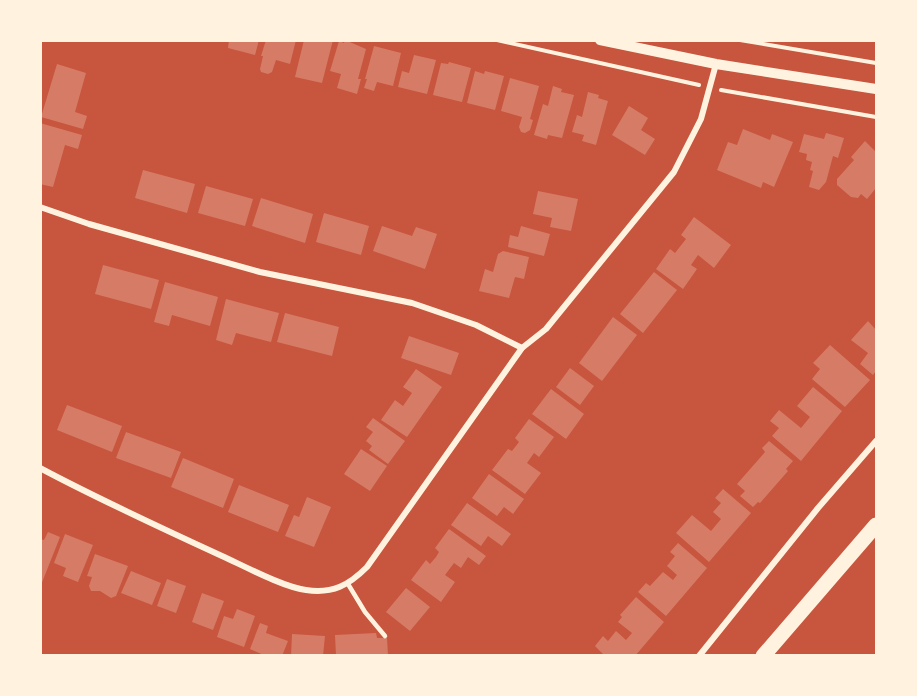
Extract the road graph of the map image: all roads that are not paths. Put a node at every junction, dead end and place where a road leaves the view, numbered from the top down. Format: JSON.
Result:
{"nodes":[{"id":1,"x":600,"y":40,"type":"edge"},
{"id":2,"x":716,"y":64,"type":"junction"},
{"id":3,"x":876,"y":89,"type":"edge"},
{"id":4,"x":40,"y":207,"type":"edge"},
{"id":5,"x":522,"y":348,"type":"junction"},
{"id":6,"x":876,"y":441,"type":"edge"},
{"id":7,"x":40,"y":468,"type":"edge"},
{"id":8,"x":876,"y":525,"type":"edge"},
{"id":9,"x":348,"y":584,"type":"junction"},
{"id":10,"x":385,"y":636,"type":"dead end"},
{"id":11,"x":699,"y":656,"type":"edge"},
{"id":12,"x":763,"y":656,"type":"edge"}],
"edges":[{"from":1,"to":2,"type":"street"},
{"from":2,"to":3,"type":"street"},
{"from":2,"to":5,"type":"street"},
{"from":4,"to":5,"type":"street"},
{"from":5,"to":9,"type":"street"},
{"from":6,"to":11,"type":"street"},
{"from":7,"to":9,"type":"street"},
{"from":8,"to":12,"type":"main road"},
{"from":9,"to":10,"type":"lane"}]}
